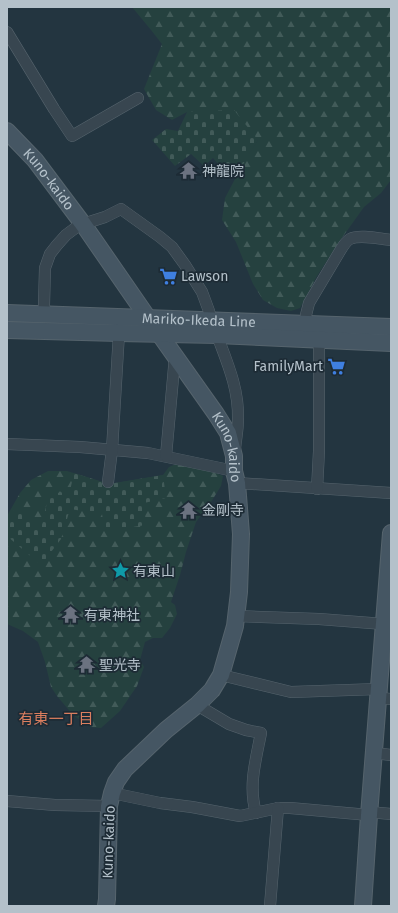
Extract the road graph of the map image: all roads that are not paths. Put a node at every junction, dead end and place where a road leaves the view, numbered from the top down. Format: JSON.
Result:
{"nodes":[{"id":1,"x":7,"y":32,"type":"edge"},
{"id":2,"x":138,"y":98,"type":"dead end"},
{"id":3,"x":7,"y":131,"type":"edge"},
{"id":4,"x":83,"y":224,"type":"junction"},
{"id":5,"x":391,"y":240,"type":"edge"},
{"id":6,"x":7,"y":313,"type":"edge"},
{"id":7,"x":45,"y":314,"type":"junction"},
{"id":8,"x":148,"y":318,"type":"junction"},
{"id":9,"x":211,"y":320,"type":"junction"},
{"id":10,"x":307,"y":324,"type":"junction"},
{"id":11,"x":391,"y":327,"type":"edge"},
{"id":12,"x":7,"y":330,"type":"edge"},
{"id":13,"x":119,"y":333,"type":"junction"},
{"id":14,"x":159,"y":334,"type":"junction"},
{"id":15,"x":217,"y":335,"type":"junction"},
{"id":16,"x":319,"y":340,"type":"junction"},
{"id":17,"x":391,"y":343,"type":"edge"},
{"id":18,"x":175,"y":356,"type":"junction"},
{"id":19,"x":7,"y":444,"type":"edge"},
{"id":20,"x":112,"y":450,"type":"junction"},
{"id":21,"x":166,"y":456,"type":"junction"},
{"id":22,"x":235,"y":470,"type":"junction"},
{"id":23,"x":108,"y":482,"type":"dead end"},
{"id":24,"x":317,"y":489,"type":"junction"},
{"id":25,"x":391,"y":493,"type":"edge"},
{"id":26,"x":391,"y":533,"type":"edge"},
{"id":27,"x":389,"y":592,"type":"edge"},
{"id":28,"x":236,"y":616,"type":"junction"},
{"id":29,"x":386,"y":634,"type":"edge"},
{"id":30,"x":221,"y":675,"type":"junction"},
{"id":31,"x":382,"y":695,"type":"edge"},
{"id":32,"x":197,"y":704,"type":"junction"},
{"id":33,"x":374,"y":753,"type":"junction"},
{"id":34,"x":391,"y":755,"type":"edge"},
{"id":35,"x":110,"y":800,"type":"junction"},
{"id":36,"x":7,"y":801,"type":"edge"},
{"id":37,"x":278,"y":808,"type":"junction"},
{"id":38,"x":256,"y":813,"type":"junction"},
{"id":39,"x":369,"y":813,"type":"junction"},
{"id":40,"x":391,"y":814,"type":"edge"},
{"id":41,"x":106,"y":906,"type":"edge"},
{"id":42,"x":270,"y":906,"type":"edge"},
{"id":43,"x":363,"y":906,"type":"edge"}],
"edges":[{"from":1,"to":2,"type":"street"},
{"from":3,"to":4,"type":"street","name":"Kuno-kaido"},
{"from":4,"to":7,"type":"street"},
{"from":4,"to":8,"type":"street","name":"Kuno-kaido"},
{"from":4,"to":9,"type":"street"},
{"from":5,"to":10,"type":"street"},
{"from":6,"to":7,"type":"street","name":"Mariko-Ikeda Line"},
{"from":7,"to":8,"type":"street","name":"Mariko-Ikeda Line"},
{"from":8,"to":9,"type":"street","name":"Mariko-Ikeda Line"},
{"from":8,"to":14,"type":"street","name":"Kuno-kaido"},
{"from":9,"to":10,"type":"street","name":"Mariko-Ikeda Line"},
{"from":10,"to":11,"type":"street","name":"Mariko-Ikeda Line"},
{"from":10,"to":16,"type":"street"},
{"from":12,"to":13,"type":"street","name":"Mariko-Ikeda Line"},
{"from":13,"to":14,"type":"street","name":"Mariko-Ikeda Line"},
{"from":13,"to":20,"type":"street"},
{"from":14,"to":15,"type":"street","name":"Mariko-Ikeda Line"},
{"from":14,"to":18,"type":"street","name":"Kuno-kaido"},
{"from":15,"to":16,"type":"street","name":"Mariko-Ikeda Line"},
{"from":15,"to":22,"type":"street"},
{"from":16,"to":17,"type":"street","name":"Mariko-Ikeda Line"},
{"from":16,"to":24,"type":"street"},
{"from":18,"to":21,"type":"street"},
{"from":18,"to":22,"type":"street","name":"Kuno-kaido"},
{"from":19,"to":20,"type":"street"},
{"from":20,"to":21,"type":"street"},
{"from":20,"to":23,"type":"street"},
{"from":21,"to":22,"type":"street"},
{"from":22,"to":24,"type":"street"},
{"from":22,"to":28,"type":"street","name":"Kuno-kaido"},
{"from":24,"to":25,"type":"street"},
{"from":26,"to":27,"type":"street"},
{"from":27,"to":29,"type":"street"},
{"from":28,"to":29,"type":"street"},
{"from":28,"to":30,"type":"street","name":"Kuno-kaido"},
{"from":29,"to":31,"type":"street"},
{"from":30,"to":31,"type":"street"},
{"from":30,"to":32,"type":"street","name":"Kuno-kaido"},
{"from":31,"to":33,"type":"street"},
{"from":32,"to":35,"type":"street","name":"Kuno-kaido"},
{"from":32,"to":38,"type":"street"},
{"from":33,"to":34,"type":"street"},
{"from":33,"to":39,"type":"street"},
{"from":35,"to":36,"type":"street"},
{"from":35,"to":38,"type":"street"},
{"from":35,"to":41,"type":"street","name":"Kuno-kaido"},
{"from":37,"to":38,"type":"street"},
{"from":37,"to":39,"type":"street"},
{"from":37,"to":42,"type":"street"},
{"from":39,"to":40,"type":"street"},
{"from":39,"to":43,"type":"street"}]}
